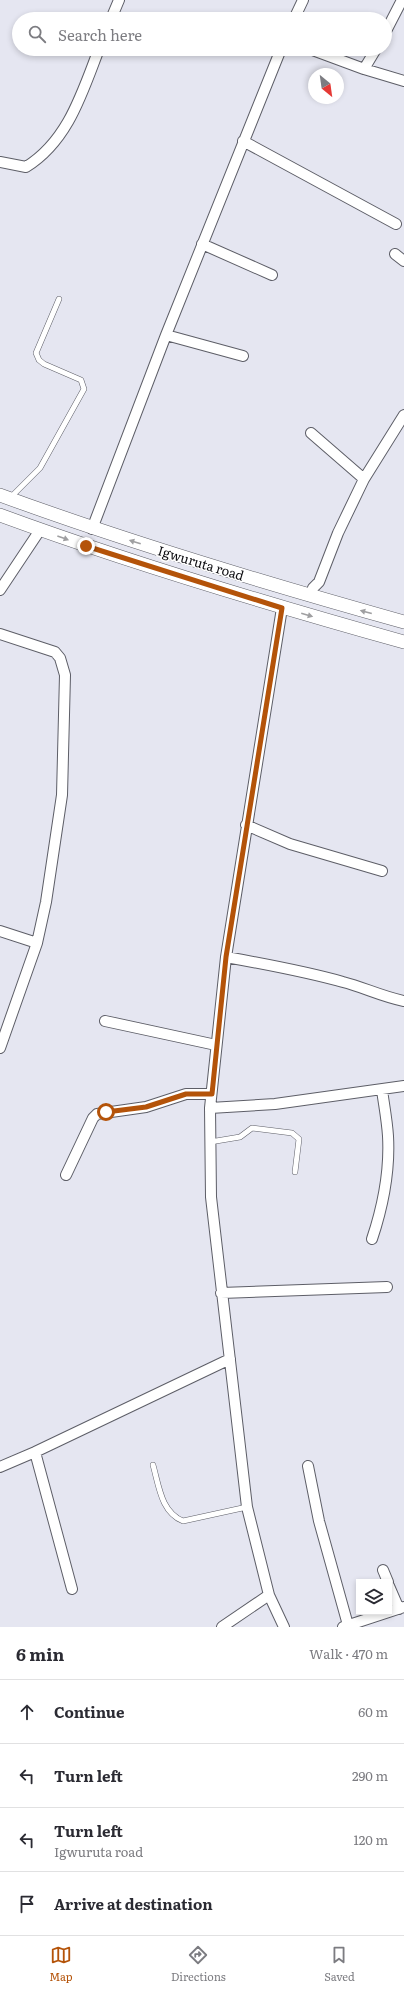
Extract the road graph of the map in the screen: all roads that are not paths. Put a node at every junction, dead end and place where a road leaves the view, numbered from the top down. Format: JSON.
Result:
{"nodes":[{"id":1,"x":119,"y":0,"type":"edge"},
{"id":2,"x":303,"y":0,"type":"edge"},
{"id":3,"x":402,"y":0,"type":"edge"},
{"id":4,"x":114,"y":12,"type":"edge"},
{"id":5,"x":297,"y":12,"type":"edge"},
{"id":6,"x":392,"y":19,"type":"edge"},
{"id":7,"x":96,"y":56,"type":"edge"},
{"id":8,"x":278,"y":56,"type":"edge"},
{"id":9,"x":329,"y":56,"type":"edge"},
{"id":10,"x":372,"y":56,"type":"edge"},
{"id":11,"x":364,"y":69,"type":"junction"},
{"id":12,"x":404,"y":81,"type":"edge"},
{"id":13,"x":243,"y":141,"type":"junction"},
{"id":14,"x":0,"y":162,"type":"edge"},
{"id":15,"x":396,"y":224,"type":"dead end"},
{"id":16,"x":202,"y":244,"type":"junction"},
{"id":17,"x":395,"y":254,"type":"dead end"},
{"id":18,"x":404,"y":261,"type":"edge"},
{"id":19,"x":272,"y":275,"type":"dead end"},
{"id":20,"x":59,"y":299,"type":"dead end"},
{"id":21,"x":166,"y":335,"type":"junction"},
{"id":22,"x":242,"y":356,"type":"dead end"},
{"id":23,"x":404,"y":415,"type":"edge"},
{"id":24,"x":311,"y":433,"type":"dead end"},
{"id":25,"x":364,"y":479,"type":"junction"},
{"id":26,"x":5,"y":497,"type":"edge"},
{"id":27,"x":0,"y":515,"type":"edge"},
{"id":28,"x":92,"y":529,"type":"junction"},
{"id":29,"x":40,"y":530,"type":"junction"},
{"id":30,"x":0,"y":590,"type":"edge"},
{"id":31,"x":310,"y":596,"type":"junction"},
{"id":32,"x":282,"y":608,"type":"junction"},
{"id":33,"x":404,"y":622,"type":"edge"},
{"id":34,"x":0,"y":634,"type":"edge"},
{"id":35,"x":404,"y":642,"type":"edge"},
{"id":36,"x":246,"y":825,"type":"junction"},
{"id":37,"x":382,"y":871,"type":"dead end"},
{"id":38,"x":0,"y":932,"type":"edge"},
{"id":39,"x":37,"y":943,"type":"junction"},
{"id":40,"x":226,"y":957,"type":"junction"},
{"id":41,"x":404,"y":1001,"type":"edge"},
{"id":42,"x":105,"y":1021,"type":"dead end"},
{"id":43,"x":216,"y":1045,"type":"junction"},
{"id":44,"x":0,"y":1048,"type":"edge"},
{"id":45,"x":404,"y":1086,"type":"edge"},
{"id":46,"x":382,"y":1090,"type":"junction"},
{"id":47,"x":212,"y":1094,"type":"junction"},
{"id":48,"x":210,"y":1108,"type":"junction"},
{"id":49,"x":210,"y":1142,"type":"junction"},
{"id":50,"x":295,"y":1172,"type":"dead end"},
{"id":51,"x":66,"y":1175,"type":"dead end"},
{"id":52,"x":372,"y":1239,"type":"dead end"},
{"id":53,"x":387,"y":1287,"type":"dead end"},
{"id":54,"x":221,"y":1293,"type":"junction"},
{"id":55,"x":230,"y":1359,"type":"junction"},
{"id":56,"x":35,"y":1452,"type":"junction"},
{"id":57,"x":153,"y":1465,"type":"dead end"},
{"id":58,"x":308,"y":1466,"type":"dead end"},
{"id":59,"x":0,"y":1467,"type":"edge"},
{"id":60,"x":247,"y":1507,"type":"junction"},
{"id":61,"x":383,"y":1570,"type":"dead end"},
{"id":62,"x":387,"y":1579,"type":"edge"},
{"id":63,"x":72,"y":1589,"type":"dead end"},
{"id":64,"x":392,"y":1592,"type":"edge"},
{"id":65,"x":269,"y":1595,"type":"junction"},
{"id":66,"x":401,"y":1608,"type":"edge"},
{"id":67,"x":345,"y":1626,"type":"edge"},
{"id":68,"x":222,"y":1627,"type":"edge"},
{"id":69,"x":284,"y":1627,"type":"edge"}],
"edges":[{"from":1,"to":4,"type":"street"},
{"from":2,"to":5,"type":"street"},
{"from":3,"to":6,"type":"street"},
{"from":7,"to":14,"type":"street"},
{"from":8,"to":13,"type":"street"},
{"from":9,"to":11,"type":"street"},
{"from":10,"to":11,"type":"street"},
{"from":11,"to":12,"type":"street"},
{"from":13,"to":15,"type":"street"},
{"from":13,"to":16,"type":"street"},
{"from":16,"to":19,"type":"street"},
{"from":16,"to":21,"type":"street"},
{"from":17,"to":18,"type":"street"},
{"from":20,"to":26,"type":"lane"},
{"from":21,"to":22,"type":"street"},
{"from":21,"to":28,"type":"street"},
{"from":23,"to":25,"type":"street"},
{"from":24,"to":25,"type":"street"},
{"from":25,"to":31,"type":"street"},
{"from":26,"to":28,"type":"main road","name":"Igwuruta road"},
{"from":27,"to":29,"type":"main road","name":"Igwuruta road"},
{"from":31,"to":28,"type":"main road","name":"Igwuruta road","one_way":true},
{"from":29,"to":30,"type":"street"},
{"from":29,"to":32,"type":"main road","name":"Igwuruta road","one_way":true},
{"from":33,"to":31,"type":"main road","name":"Igwuruta road","one_way":true},
{"from":32,"to":35,"type":"main road","name":"Igwuruta road","one_way":true},
{"from":32,"to":36,"type":"street"},
{"from":34,"to":39,"type":"street"},
{"from":36,"to":37,"type":"street"},
{"from":36,"to":40,"type":"street"},
{"from":38,"to":39,"type":"street"},
{"from":39,"to":44,"type":"street"},
{"from":40,"to":41,"type":"street"},
{"from":40,"to":43,"type":"street"},
{"from":42,"to":43,"type":"street"},
{"from":43,"to":47,"type":"street"},
{"from":45,"to":46,"type":"street"},
{"from":46,"to":48,"type":"street"},
{"from":46,"to":52,"type":"street"},
{"from":47,"to":48,"type":"street"},
{"from":47,"to":51,"type":"street"},
{"from":48,"to":49,"type":"street"},
{"from":49,"to":50,"type":"lane"},
{"from":49,"to":54,"type":"street"},
{"from":53,"to":54,"type":"street"},
{"from":54,"to":55,"type":"street"},
{"from":55,"to":56,"type":"street"},
{"from":55,"to":60,"type":"street"},
{"from":56,"to":59,"type":"street"},
{"from":56,"to":63,"type":"street"},
{"from":57,"to":60,"type":"lane"},
{"from":58,"to":67,"type":"street"},
{"from":60,"to":65,"type":"street"},
{"from":61,"to":62,"type":"street"},
{"from":64,"to":66,"type":"street"},
{"from":65,"to":68,"type":"street"},
{"from":65,"to":69,"type":"street"},
{"from":66,"to":67,"type":"street"}]}
